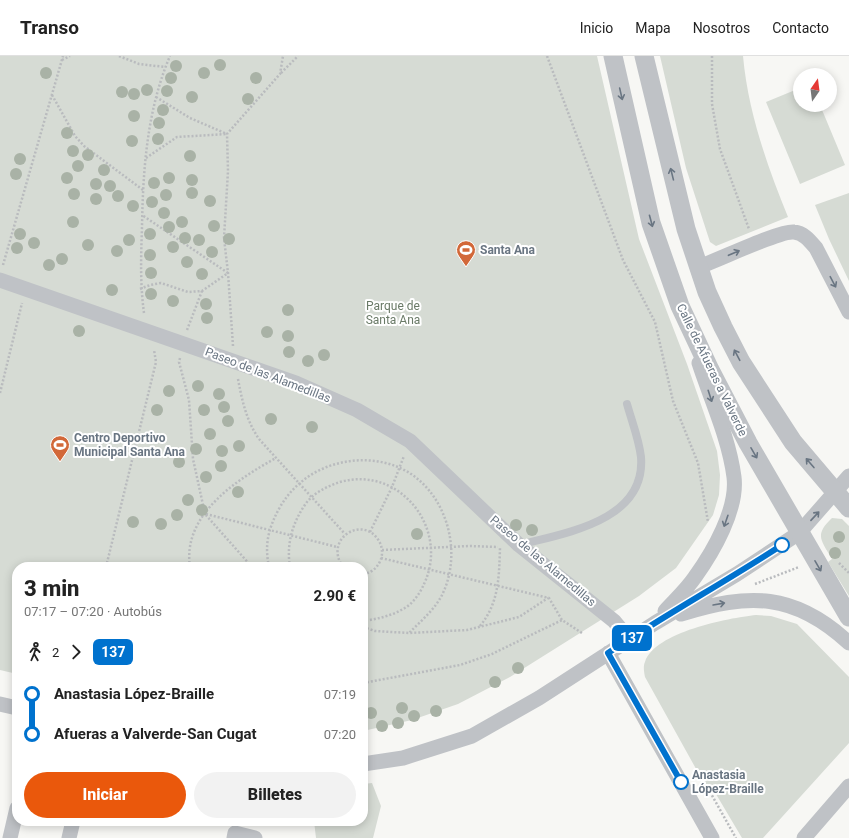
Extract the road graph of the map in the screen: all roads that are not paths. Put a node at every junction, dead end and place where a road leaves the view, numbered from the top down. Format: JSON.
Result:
{"nodes":[{"id":1,"x":613,"y":56,"type":"edge"},
{"id":2,"x":644,"y":56,"type":"edge"},
{"id":3,"x":698,"y":267,"type":"junction"},
{"id":4,"x":1,"y":274,"type":"edge"},
{"id":5,"x":680,"y":306,"type":"junction"},
{"id":6,"x":849,"y":312,"type":"edge"},
{"id":7,"x":627,"y":404,"type":"dead end"},
{"id":8,"x":849,"y":476,"type":"edge"},
{"id":9,"x":835,"y":492,"type":"junction"},
{"id":10,"x":849,"y":508,"type":"edge"},
{"id":11,"x":799,"y":533,"type":"junction"},
{"id":12,"x":519,"y":545,"type":"junction"},
{"id":13,"x":849,"y":617,"type":"edge"},
{"id":14,"x":655,"y":622,"type":"junction"},
{"id":15,"x":629,"y":639,"type":"junction"},
{"id":16,"x":849,"y":643,"type":"edge"},
{"id":17,"x":608,"y":653,"type":"junction"},
{"id":18,"x":1,"y":704,"type":"edge"},
{"id":19,"x":12,"y":707,"type":"edge"},
{"id":20,"x":368,"y":763,"type":"edge"},
{"id":21,"x":849,"y":786,"type":"edge"},
{"id":22,"x":13,"y":826,"type":"edge"},
{"id":23,"x":72,"y":826,"type":"edge"},
{"id":24,"x":10,"y":838,"type":"edge"},
{"id":25,"x":69,"y":838,"type":"edge"},
{"id":26,"x":234,"y":838,"type":"edge"},
{"id":27,"x":255,"y":838,"type":"edge"},
{"id":28,"x":712,"y":838,"type":"edge"},
{"id":29,"x":804,"y":838,"type":"edge"}],
"edges":[{"from":1,"to":5,"type":"street","name":"Calle de Afueras a Valverde","one_way":true},
{"from":3,"to":2,"type":"street","one_way":true},
{"from":3,"to":6,"type":"street","one_way":true},
{"from":9,"to":3,"type":"street","one_way":true},
{"from":4,"to":12,"type":"street","name":"Paseo de las Alamedillas"},
{"from":5,"to":11,"type":"street","name":"Calle de Afueras a Valverde","one_way":true},
{"from":5,"to":14,"type":"street","one_way":true},
{"from":7,"to":12,"type":"lane"},
{"from":8,"to":9,"type":"street"},
{"from":9,"to":10,"type":"street"},
{"from":11,"to":9,"type":"street","one_way":true},
{"from":11,"to":13,"type":"street","name":"Calle de Afueras a Valverde","one_way":true},
{"from":11,"to":14,"type":"street"},
{"from":12,"to":15,"type":"street","name":"Paseo de las Alamedillas"},
{"from":14,"to":15,"type":"street"},
{"from":14,"to":16,"type":"street","one_way":true},
{"from":15,"to":17,"type":"street"},
{"from":17,"to":20,"type":"street"},
{"from":17,"to":28,"type":"street"},
{"from":18,"to":19,"type":"street"},
{"from":21,"to":29,"type":"street"},
{"from":22,"to":24,"type":"street"},
{"from":23,"to":25,"type":"street"},
{"from":26,"to":27,"type":"street"}]}
